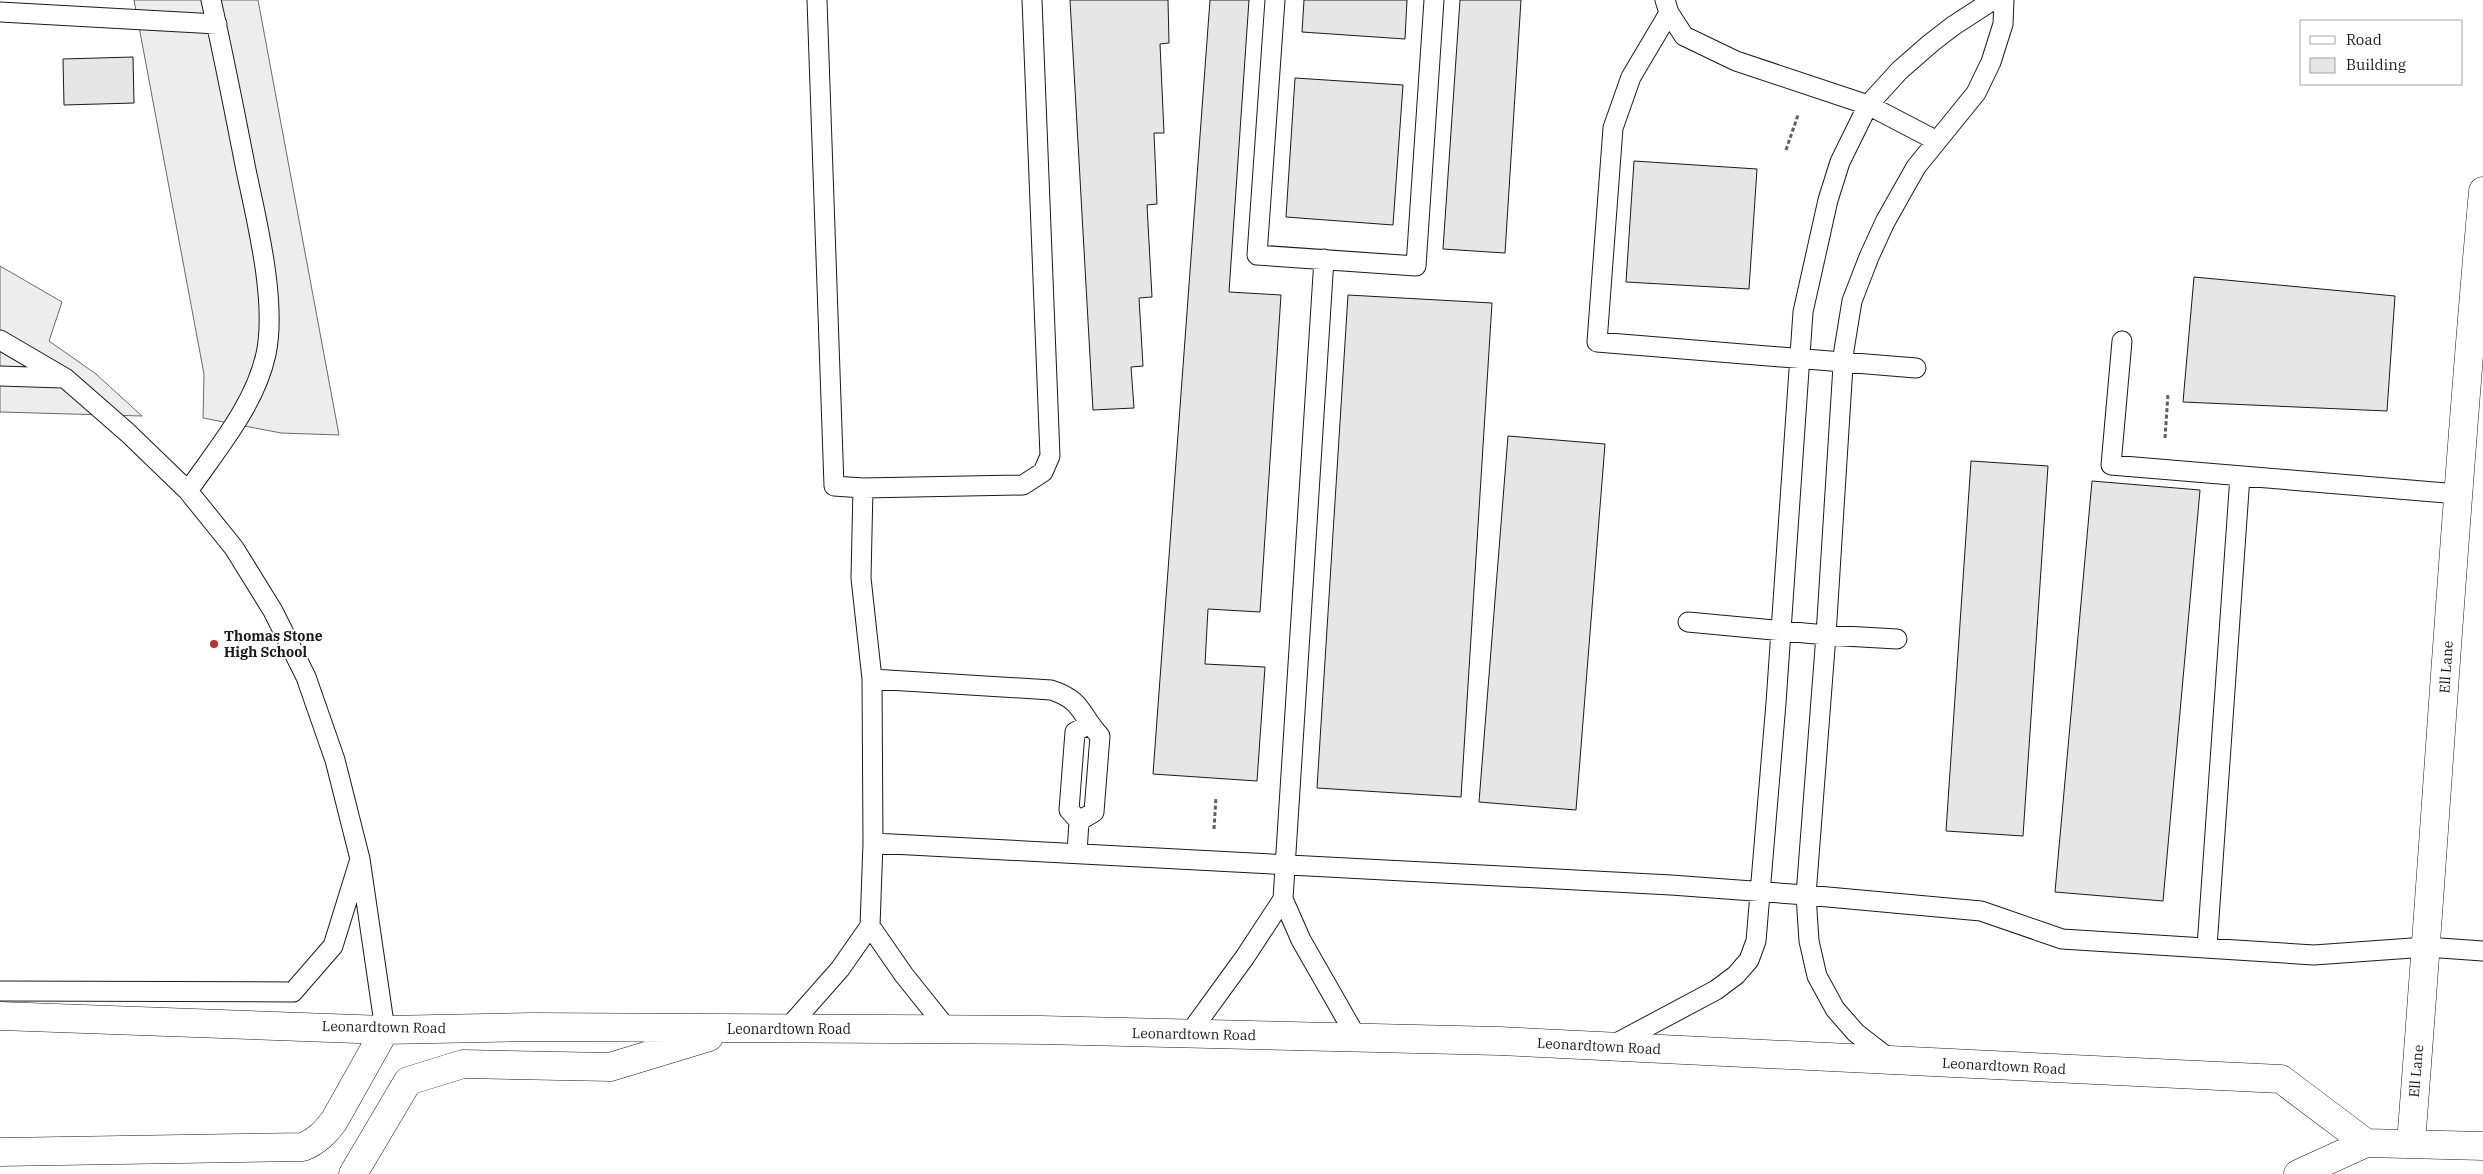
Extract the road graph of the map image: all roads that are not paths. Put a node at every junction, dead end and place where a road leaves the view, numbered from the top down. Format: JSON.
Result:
{"nodes":[{"id":1,"x":212,"y":0,"type":"edge"},
{"id":2,"x":816,"y":0,"type":"edge"},
{"id":3,"x":1032,"y":0,"type":"edge"},
{"id":4,"x":1275,"y":0,"type":"edge"},
{"id":5,"x":1434,"y":0,"type":"edge"},
{"id":6,"x":1993,"y":0,"type":"edge"},
{"id":7,"x":2004,"y":0,"type":"edge"},
{"id":8,"x":1667,"y":6,"type":"edge"},
{"id":9,"x":0,"y":12,"type":"edge"},
{"id":10,"x":217,"y":24,"type":"junction"},
{"id":11,"x":1868,"y":105,"type":"junction"},
{"id":12,"x":1937,"y":141,"type":"junction"},
{"id":13,"x":2483,"y":191,"type":"edge"},
{"id":14,"x":1324,"y":259,"type":"junction"},
{"id":15,"x":2477,"y":319,"type":"edge"},
{"id":16,"x":0,"y":340,"type":"edge"},
{"id":17,"x":2122,"y":341,"type":"dead end"},
{"id":18,"x":1800,"y":359,"type":"junction"},
{"id":19,"x":1844,"y":363,"type":"junction"},
{"id":20,"x":1916,"y":368,"type":"dead end"},
{"id":21,"x":0,"y":376,"type":"edge"},
{"id":22,"x":66,"y":378,"type":"junction"},
{"id":23,"x":2240,"y":476,"type":"junction"},
{"id":24,"x":863,"y":488,"type":"junction"},
{"id":25,"x":188,"y":491,"type":"junction"},
{"id":26,"x":2458,"y":494,"type":"junction"},
{"id":27,"x":1688,"y":622,"type":"dead end"},
{"id":28,"x":1781,"y":630,"type":"junction"},
{"id":29,"x":1826,"y":635,"type":"junction"},
{"id":30,"x":1897,"y":639,"type":"dead end"},
{"id":31,"x":872,"y":679,"type":"junction"},
{"id":32,"x":1089,"y":724,"type":"junction"},
{"id":33,"x":1079,"y":822,"type":"junction"},
{"id":34,"x":873,"y":843,"type":"junction"},
{"id":35,"x":1077,"y":853,"type":"junction"},
{"id":36,"x":360,"y":859,"type":"junction"},
{"id":37,"x":1285,"y":866,"type":"junction"},
{"id":38,"x":1760,"y":892,"type":"junction"},
{"id":39,"x":1806,"y":895,"type":"junction"},
{"id":40,"x":1283,"y":899,"type":"junction"},
{"id":41,"x":870,"y":926,"type":"junction"},
{"id":42,"x":2426,"y":947,"type":"junction"},
{"id":43,"x":2207,"y":948,"type":"junction"},
{"id":44,"x":2483,"y":951,"type":"edge"},
{"id":45,"x":0,"y":991,"type":"edge"},
{"id":46,"x":0,"y":1016,"type":"edge"},
{"id":47,"x":737,"y":1028,"type":"junction"},
{"id":48,"x":787,"y":1029,"type":"junction"},
{"id":49,"x":385,"y":1030,"type":"junction"},
{"id":50,"x":948,"y":1030,"type":"junction"},
{"id":51,"x":1189,"y":1034,"type":"junction"},
{"id":52,"x":1357,"y":1038,"type":"junction"},
{"id":53,"x":1610,"y":1046,"type":"junction"},
{"id":54,"x":1891,"y":1060,"type":"junction"},
{"id":55,"x":2366,"y":1143,"type":"junction"},
{"id":56,"x":2410,"y":1143,"type":"junction"},
{"id":57,"x":2483,"y":1146,"type":"edge"},
{"id":58,"x":0,"y":1152,"type":"edge"},
{"id":59,"x":353,"y":1174,"type":"edge"},
{"id":60,"x":2298,"y":1174,"type":"edge"}],
"edges":[{"from":1,"to":10,"type":"lane"},
{"from":2,"to":24,"type":"lane"},
{"from":3,"to":24,"type":"lane"},
{"from":4,"to":14,"type":"lane"},
{"from":5,"to":14,"type":"lane"},
{"from":6,"to":11,"type":"lane"},
{"from":7,"to":12,"type":"lane"},
{"from":8,"to":11,"type":"lane"},
{"from":8,"to":18,"type":"lane"},
{"from":9,"to":10,"type":"lane"},
{"from":10,"to":25,"type":"lane"},
{"from":11,"to":12,"type":"lane"},
{"from":11,"to":18,"type":"lane"},
{"from":12,"to":19,"type":"lane"},
{"from":13,"to":15,"type":"main road","name":"Ell Lane"},
{"from":14,"to":37,"type":"lane"},
{"from":15,"to":26,"type":"main road","name":"Ell Lane"},
{"from":16,"to":22,"type":"lane"},
{"from":17,"to":23,"type":"lane"},
{"from":18,"to":19,"type":"lane"},
{"from":18,"to":28,"type":"lane"},
{"from":19,"to":20,"type":"lane"},
{"from":19,"to":29,"type":"lane"},
{"from":21,"to":22,"type":"lane"},
{"from":22,"to":25,"type":"lane"},
{"from":23,"to":26,"type":"lane"},
{"from":23,"to":43,"type":"lane"},
{"from":24,"to":31,"type":"lane"},
{"from":25,"to":36,"type":"lane"},
{"from":26,"to":42,"type":"main road","name":"Ell Lane"},
{"from":27,"to":28,"type":"lane"},
{"from":28,"to":29,"type":"lane"},
{"from":28,"to":38,"type":"lane"},
{"from":29,"to":30,"type":"lane"},
{"from":29,"to":39,"type":"lane"},
{"from":31,"to":32,"type":"lane"},
{"from":31,"to":34,"type":"lane"},
{"from":32,"to":33,"type":"lane"},
{"from":32,"to":33,"type":"lane"},
{"from":33,"to":35,"type":"lane"},
{"from":34,"to":35,"type":"lane"},
{"from":34,"to":41,"type":"lane"},
{"from":35,"to":37,"type":"lane"},
{"from":36,"to":45,"type":"lane"},
{"from":36,"to":49,"type":"lane"},
{"from":37,"to":38,"type":"lane"},
{"from":37,"to":40,"type":"lane"},
{"from":38,"to":39,"type":"lane"},
{"from":38,"to":53,"type":"lane"},
{"from":39,"to":43,"type":"lane"},
{"from":39,"to":54,"type":"lane"},
{"from":40,"to":51,"type":"lane"},
{"from":40,"to":52,"type":"lane"},
{"from":41,"to":48,"type":"lane"},
{"from":41,"to":50,"type":"lane"},
{"from":42,"to":43,"type":"lane"},
{"from":42,"to":44,"type":"lane"},
{"from":42,"to":56,"type":"main road","name":"Ell Lane"},
{"from":46,"to":49,"type":"main road","name":"Leonardtown Road"},
{"from":47,"to":48,"type":"main road","name":"Leonardtown Road"},
{"from":47,"to":49,"type":"main road","name":"Leonardtown Road"},
{"from":47,"to":59,"type":"main road"},
{"from":48,"to":50,"type":"main road","name":"Leonardtown Road"},
{"from":49,"to":58,"type":"main road"},
{"from":50,"to":51,"type":"main road","name":"Leonardtown Road"},
{"from":51,"to":52,"type":"main road","name":"Leonardtown Road"},
{"from":52,"to":53,"type":"main road","name":"Leonardtown Road"},
{"from":53,"to":54,"type":"main road","name":"Leonardtown Road"},
{"from":54,"to":55,"type":"main road","name":"Leonardtown Road"},
{"from":55,"to":56,"type":"main road"},
{"from":55,"to":60,"type":"main road"},
{"from":56,"to":57,"type":"main road"}]}
